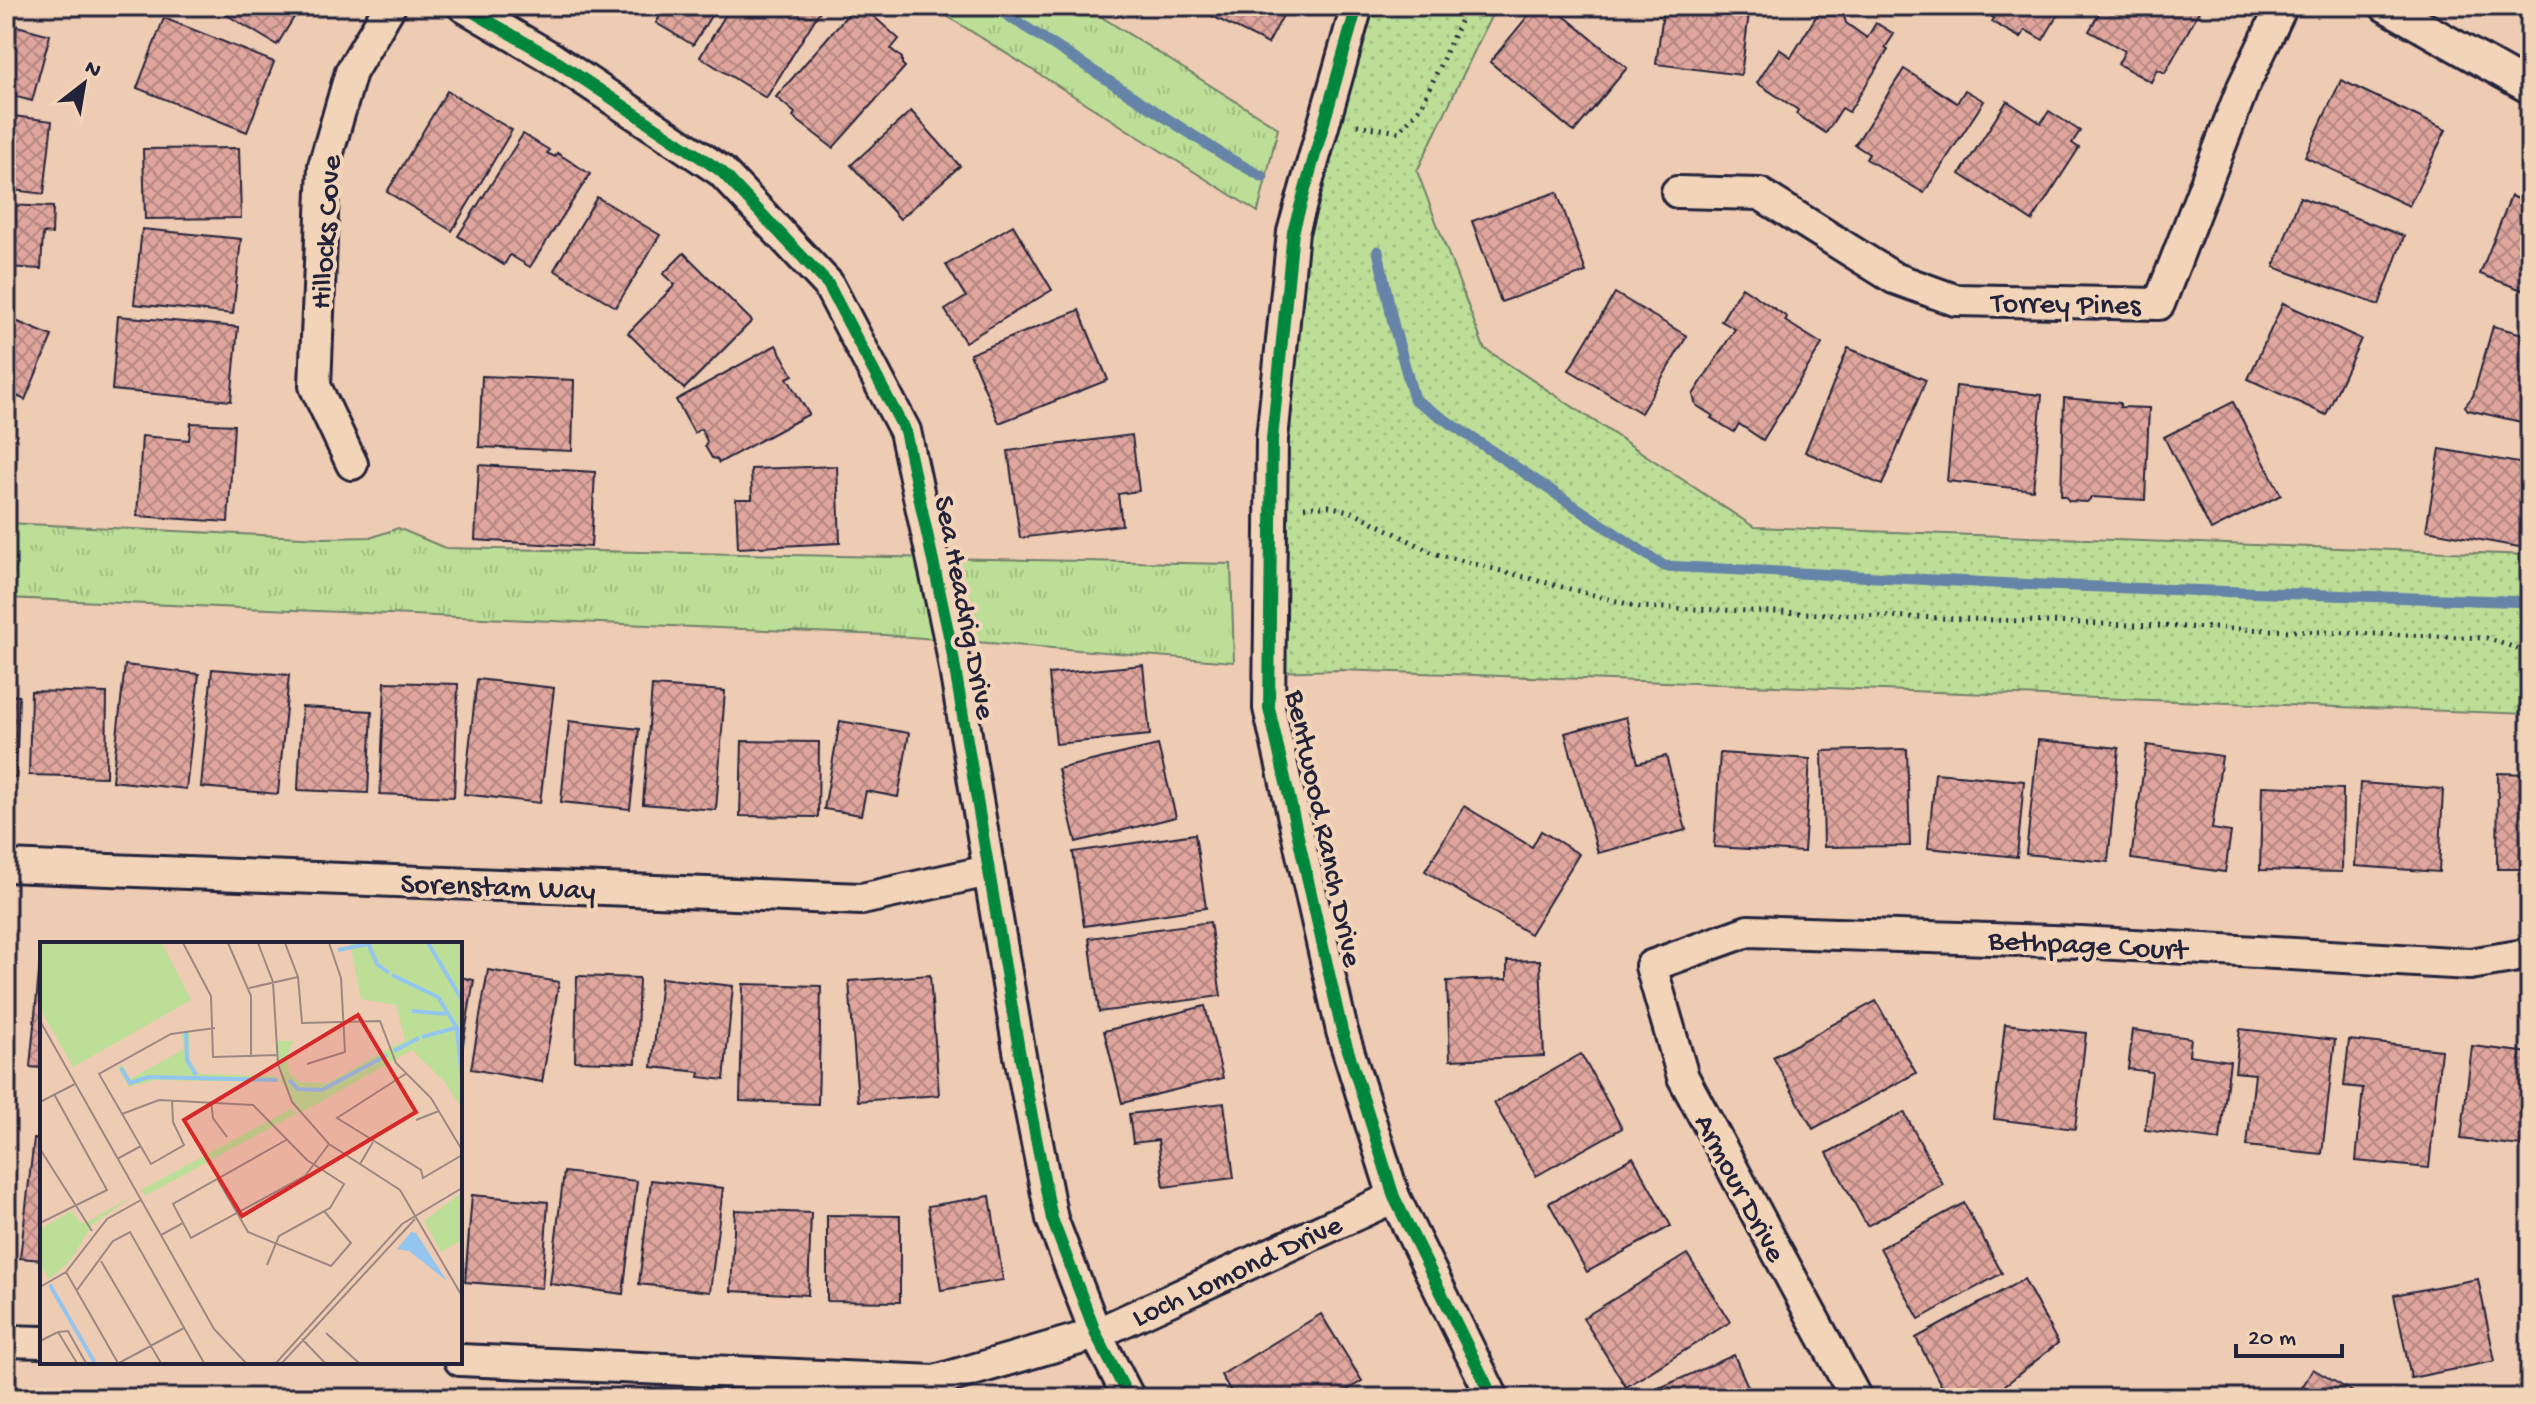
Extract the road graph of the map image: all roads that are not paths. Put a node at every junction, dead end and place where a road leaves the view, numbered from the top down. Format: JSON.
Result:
{"nodes":[{"id":1,"x":390,"y":6,"type":"edge"},
{"id":2,"x":463,"y":6,"type":"edge"},
{"id":3,"x":1357,"y":6,"type":"edge"},
{"id":4,"x":2282,"y":6,"type":"edge"},
{"id":5,"x":2385,"y":6,"type":"edge"},
{"id":6,"x":2530,"y":88,"type":"edge"},
{"id":7,"x":1677,"y":192,"type":"dead end"},
{"id":8,"x":352,"y":464,"type":"dead end"},
{"id":9,"x":6,"y":866,"type":"edge"},
{"id":10,"x":988,"y":871,"type":"junction"},
{"id":11,"x":2530,"y":954,"type":"edge"},
{"id":12,"x":1651,"y":966,"type":"joint"},
{"id":13,"x":1394,"y":1197,"type":"junction"},
{"id":14,"x":1096,"y":1334,"type":"junction"},
{"id":15,"x":6,"y":1341,"type":"edge"},
{"id":16,"x":40,"y":1342,"type":"edge"},
{"id":17,"x":462,"y":1360,"type":"edge"},
{"id":18,"x":1129,"y":1398,"type":"edge"},
{"id":19,"x":1493,"y":1398,"type":"edge"},
{"id":20,"x":1856,"y":1398,"type":"edge"}],
"edges":[{"from":1,"to":8,"type":"street","name":"Hillocks Cove"},
{"from":2,"to":10,"type":"street","name":"Sea Headrig Drive"},
{"from":3,"to":13,"type":"street","name":"Bentwood Ranch Drive"},
{"from":4,"to":7,"type":"street","name":"Torrey Pines"},
{"from":5,"to":6,"type":"street"},
{"from":9,"to":10,"type":"street","name":"Sorenstam Way"},
{"from":10,"to":14,"type":"street","name":"Sea Headrig Drive"},
{"from":11,"to":12,"type":"street","name":"Bethpage Court"},
{"from":12,"to":20,"type":"street","name":"Armour Drive"},
{"from":13,"to":14,"type":"street","name":"Loch Lomond Drive"},
{"from":13,"to":19,"type":"street","name":"Bentwood Ranch Drive"},
{"from":14,"to":17,"type":"street","name":"Loch Lomond Drive"},
{"from":14,"to":18,"type":"street","name":"Sea Headrig Drive"},
{"from":15,"to":16,"type":"street"}]}
